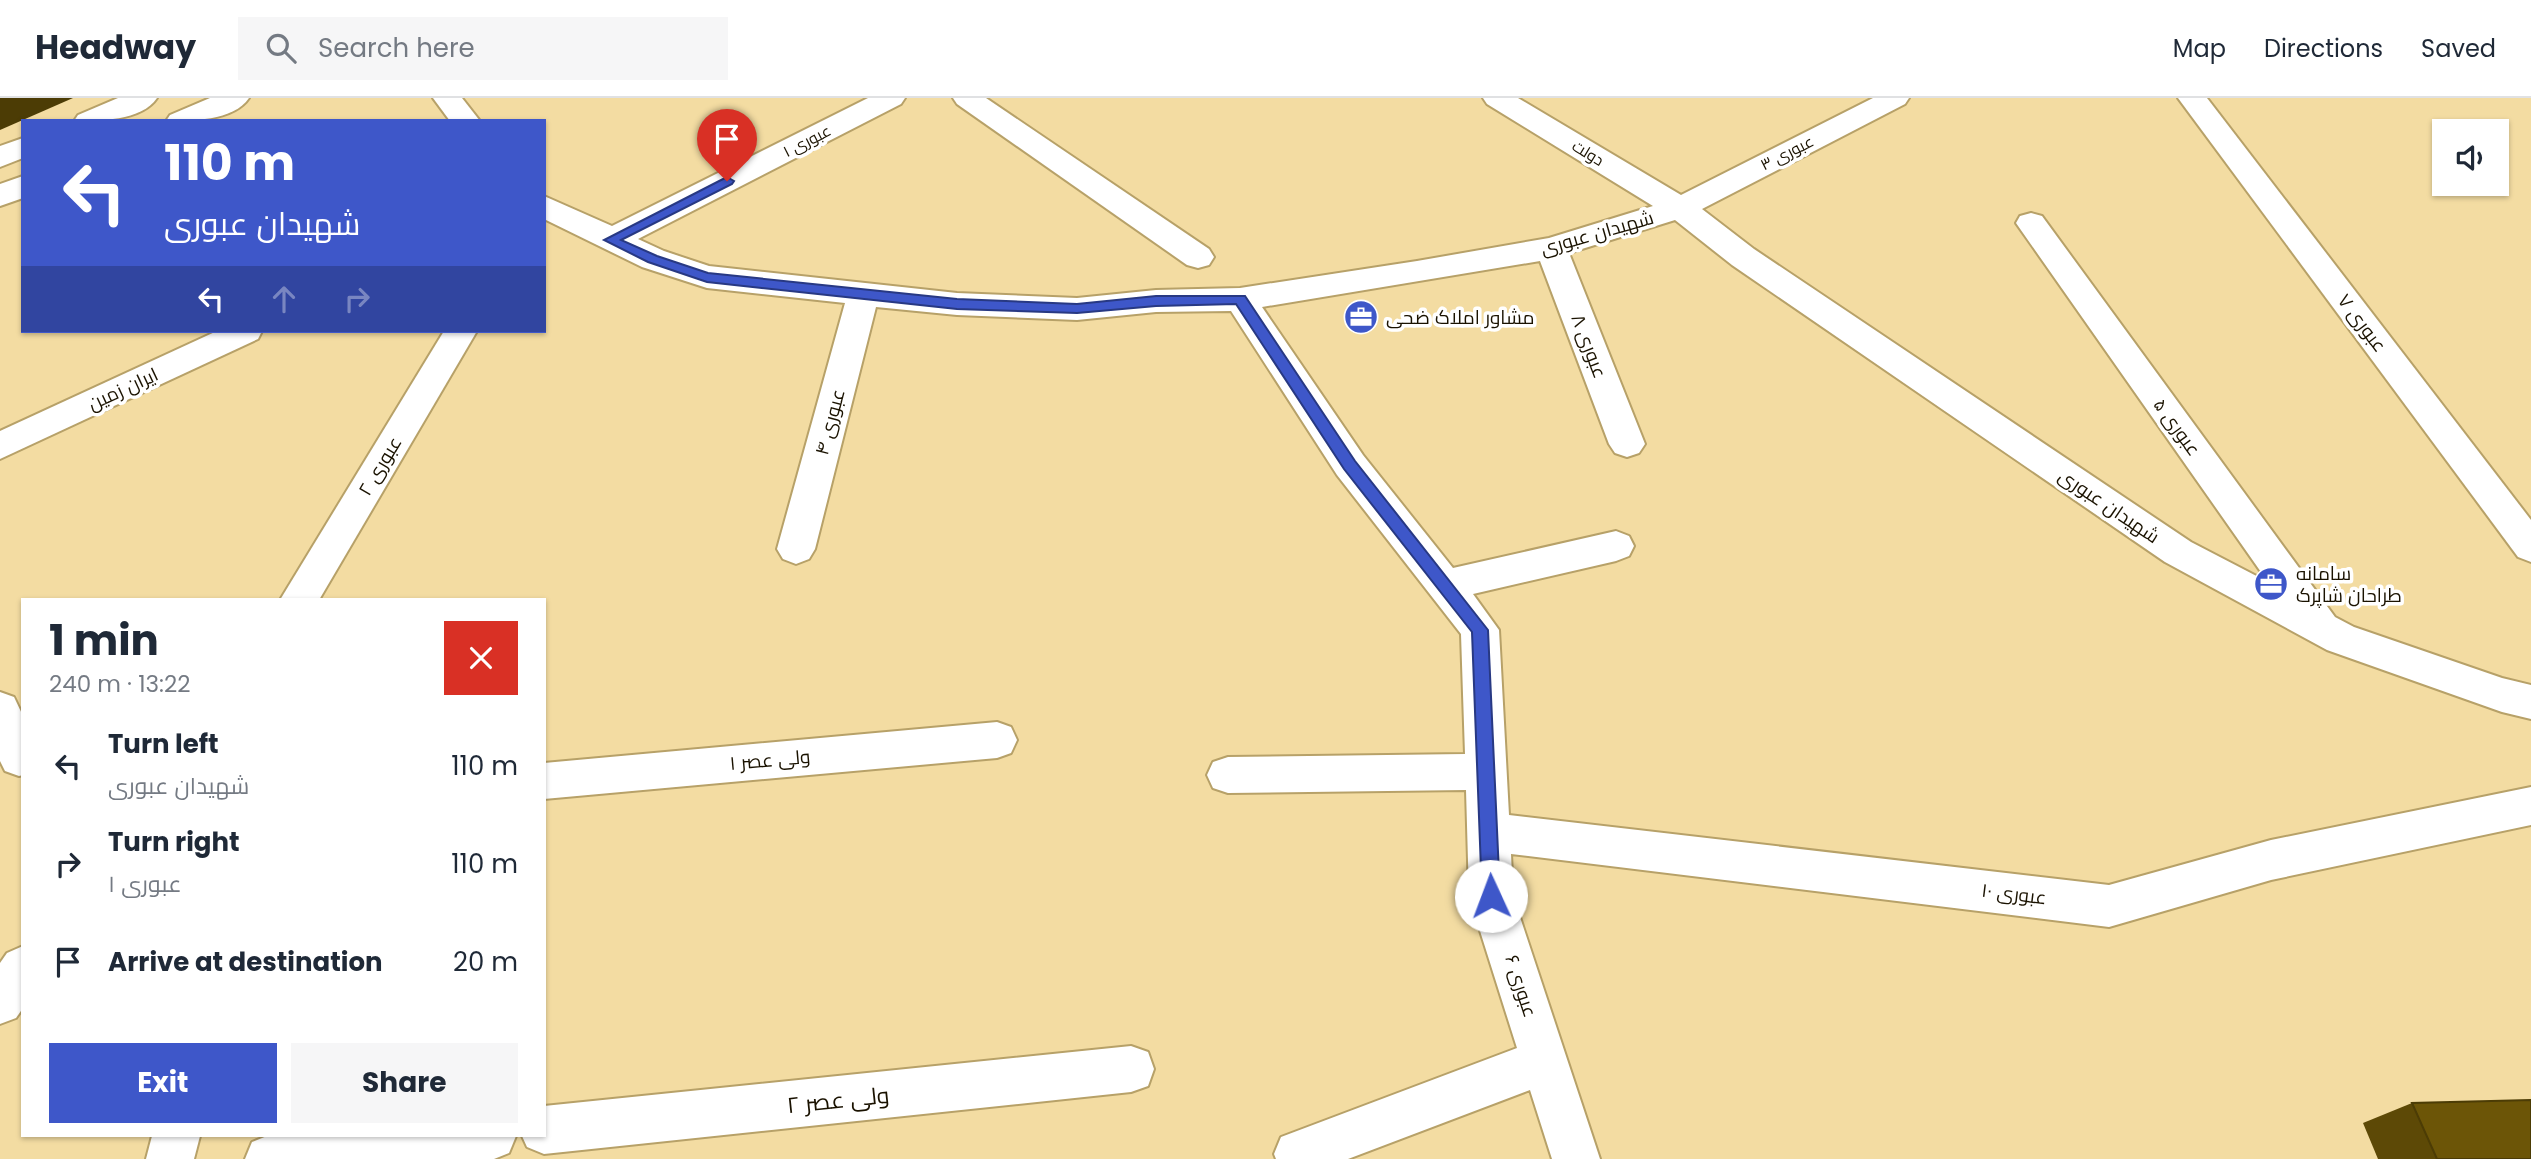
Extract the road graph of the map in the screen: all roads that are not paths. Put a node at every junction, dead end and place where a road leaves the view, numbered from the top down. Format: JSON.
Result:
{"nodes":[{"id":1,"x":143,"y":98,"type":"edge"},
{"id":2,"x":235,"y":98,"type":"edge"},
{"id":3,"x":447,"y":98,"type":"edge"},
{"id":4,"x":891,"y":98,"type":"edge"},
{"id":5,"x":967,"y":98,"type":"edge"},
{"id":6,"x":1497,"y":98,"type":"edge"},
{"id":7,"x":1895,"y":98,"type":"edge"},
{"id":8,"x":2192,"y":98,"type":"edge"},
{"id":9,"x":93,"y":119,"type":"edge"},
{"id":10,"x":185,"y":119,"type":"edge"},
{"id":11,"x":464,"y":119,"type":"edge"},
{"id":12,"x":21,"y":148,"type":"edge"},
{"id":13,"x":0,"y":157,"type":"edge"},
{"id":14,"x":21,"y":187,"type":"edge"},
{"id":15,"x":0,"y":195,"type":"edge"},
{"id":16,"x":546,"y":207,"type":"edge"},
{"id":17,"x":1680,"y":208,"type":"junction"},
{"id":18,"x":2031,"y":223,"type":"dead end"},
{"id":19,"x":610,"y":240,"type":"junction"},
{"id":20,"x":1551,"y":248,"type":"junction"},
{"id":21,"x":1198,"y":257,"type":"dead end"},
{"id":22,"x":863,"y":295,"type":"junction"},
{"id":23,"x":1240,"y":299,"type":"junction"},
{"id":24,"x":242,"y":333,"type":"edge"},
{"id":25,"x":460,"y":333,"type":"edge"},
{"id":26,"x":1627,"y":444,"type":"dead end"},
{"id":27,"x":0,"y":446,"type":"edge"},
{"id":28,"x":1616,"y":546,"type":"dead end"},
{"id":29,"x":2531,"y":547,"type":"edge"},
{"id":30,"x":796,"y":549,"type":"dead end"},
{"id":31,"x":1444,"y":585,"type":"junction"},
{"id":32,"x":300,"y":598,"type":"edge"},
{"id":33,"x":2324,"y":631,"type":"junction"},
{"id":34,"x":2516,"y":699,"type":"edge"},
{"id":35,"x":0,"y":709,"type":"edge"},
{"id":36,"x":2531,"y":732,"type":"edge"},
{"id":37,"x":997,"y":740,"type":"dead end"},
{"id":38,"x":19,"y":758,"type":"dead end"},
{"id":39,"x":1486,"y":772,"type":"junction"},
{"id":40,"x":1228,"y":775,"type":"dead end"},
{"id":41,"x":546,"y":780,"type":"edge"},
{"id":42,"x":2531,"y":806,"type":"edge"},
{"id":43,"x":1489,"y":832,"type":"junction"},
{"id":44,"x":21,"y":971,"type":"edge"},
{"id":45,"x":0,"y":1002,"type":"edge"},
{"id":46,"x":1544,"y":1061,"type":"junction"},
{"id":47,"x":1131,"y":1069,"type":"dead end"},
{"id":48,"x":546,"y":1130,"type":"edge"},
{"id":49,"x":176,"y":1137,"type":"edge"},
{"id":50,"x":482,"y":1137,"type":"edge"},
{"id":51,"x":1298,"y":1154,"type":"dead end"},
{"id":52,"x":170,"y":1159,"type":"edge"},
{"id":53,"x":269,"y":1159,"type":"edge"},
{"id":54,"x":1576,"y":1159,"type":"edge"}],
"edges":[{"from":1,"to":9,"type":"street"},
{"from":2,"to":10,"type":"street"},
{"from":3,"to":11,"type":"street"},
{"from":4,"to":19,"type":"street","name":"عبوری ۱"},
{"from":5,"to":21,"type":"street"},
{"from":6,"to":17,"type":"street","name":"دولت"},
{"from":7,"to":17,"type":"street","name":"عبوری ۳"},
{"from":8,"to":29,"type":"street","name":"عبوری ۷"},
{"from":12,"to":13,"type":"street"},
{"from":14,"to":15,"type":"street"},
{"from":16,"to":19,"type":"street","name":"شهیدان عبوری"},
{"from":17,"to":20,"type":"street","name":"شهیدان عبوری"},
{"from":17,"to":33,"type":"street","name":"شهیدان عبوری"},
{"from":18,"to":33,"type":"street","name":"عبوری ۵"},
{"from":19,"to":22,"type":"street","name":"شهیدان عبوری"},
{"from":20,"to":23,"type":"street","name":"شهیدان عبوری"},
{"from":20,"to":26,"type":"street","name":"عبوری ۸"},
{"from":22,"to":23,"type":"street","name":"شهیدان عبوری"},
{"from":22,"to":30,"type":"street","name":"عبوری ۴"},
{"from":23,"to":31,"type":"street","name":"عبوری ۶"},
{"from":24,"to":27,"type":"street","name":"ایران زمین"},
{"from":25,"to":32,"type":"street","name":"عبوری ۲"},
{"from":28,"to":31,"type":"street"},
{"from":31,"to":39,"type":"street","name":"عبوری ۶"},
{"from":33,"to":34,"type":"street","name":"شهیدان عبوری"},
{"from":34,"to":36,"type":"street"},
{"from":35,"to":38,"type":"street"},
{"from":37,"to":41,"type":"street","name":"ولی عصر ۱"},
{"from":39,"to":40,"type":"street"},
{"from":39,"to":43,"type":"street","name":"عبوری ۶"},
{"from":42,"to":43,"type":"street","name":"عبوری ۱۰"},
{"from":43,"to":46,"type":"street","name":"عبوری ۶"},
{"from":44,"to":45,"type":"street"},
{"from":46,"to":51,"type":"street"},
{"from":46,"to":54,"type":"street","name":"عبوری ۶"},
{"from":47,"to":48,"type":"street","name":"ولی عصر ۲"},
{"from":49,"to":52,"type":"street"},
{"from":50,"to":53,"type":"street"}]}
